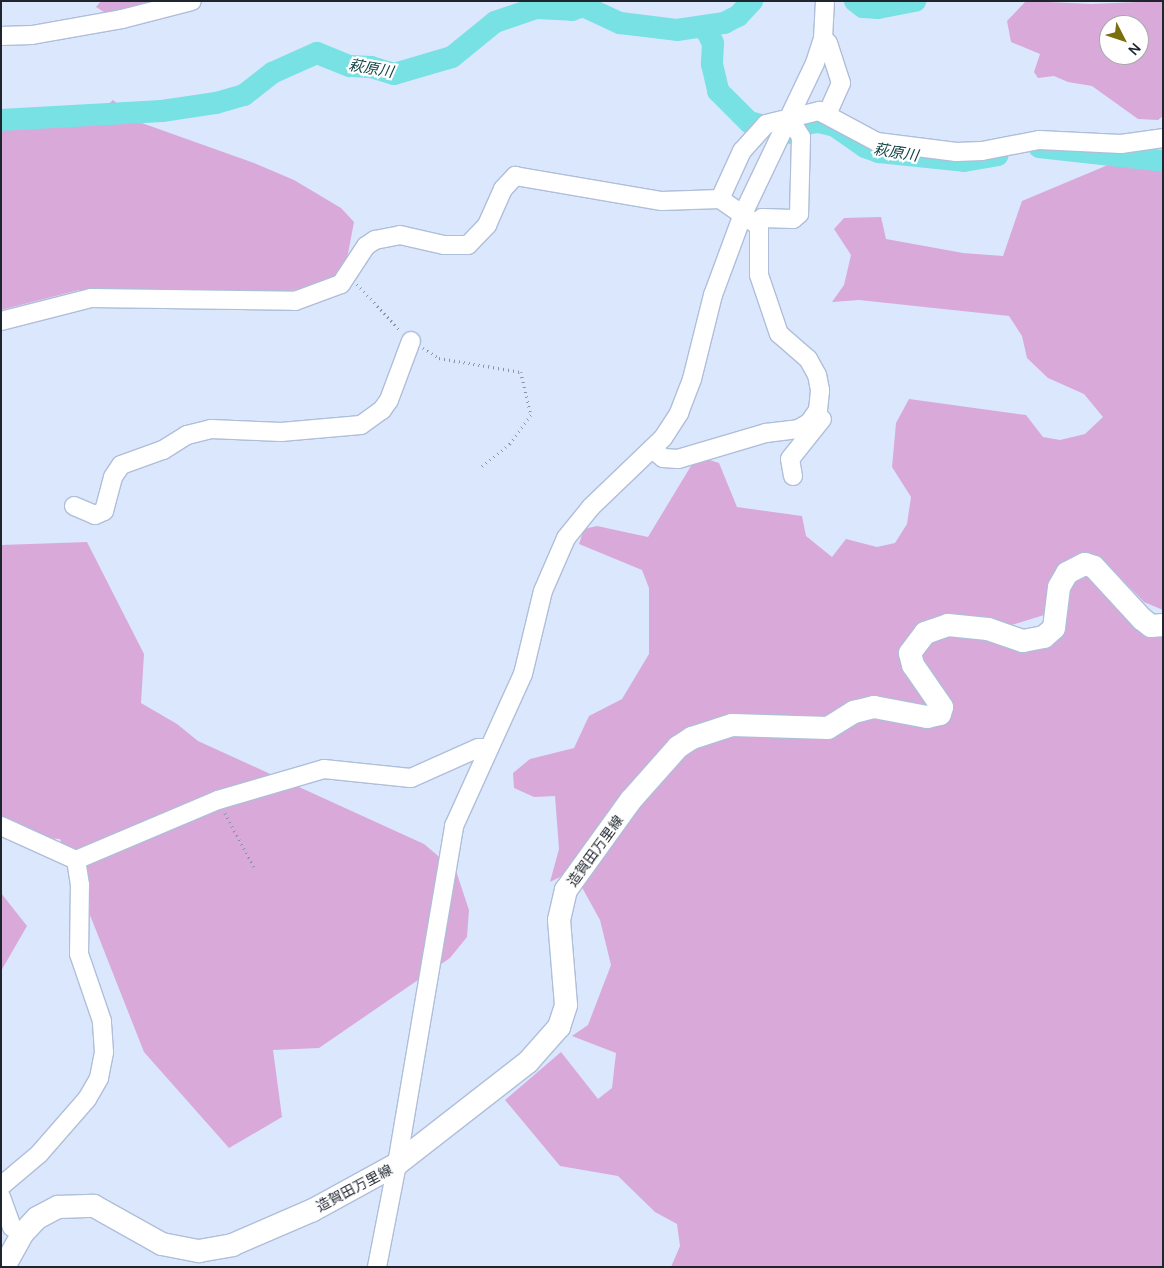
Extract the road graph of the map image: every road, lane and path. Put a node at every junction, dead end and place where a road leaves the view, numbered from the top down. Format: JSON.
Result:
{"nodes":[{"id":1,"x":192,"y":1,"type":"edge"},
{"id":2,"x":825,"y":1,"type":"edge"},
{"id":3,"x":1,"y":36,"type":"edge"},
{"id":4,"x":823,"y":39,"type":"junction"},
{"id":5,"x":827,"y":114,"type":"junction"},
{"id":6,"x":793,"y":126,"type":"junction"},
{"id":7,"x":1163,"y":138,"type":"edge"},
{"id":8,"x":720,"y":199,"type":"junction"},
{"id":9,"x":750,"y":218,"type":"junction"},
{"id":10,"x":350,"y":275,"type":"junction"},
{"id":11,"x":1,"y":321,"type":"edge"},
{"id":12,"x":411,"y":341,"type":"junction"},
{"id":13,"x":820,"y":390,"type":"junction"},
{"id":14,"x":652,"y":449,"type":"junction"},
{"id":15,"x":480,"y":468,"type":"dead end"},
{"id":16,"x":793,"y":476,"type":"dead end"},
{"id":17,"x":74,"y":506,"type":"dead end"},
{"id":18,"x":1163,"y":626,"type":"edge"},
{"id":19,"x":489,"y":748,"type":"junction"},
{"id":20,"x":218,"y":800,"type":"junction"},
{"id":21,"x":1,"y":826,"type":"edge"},
{"id":22,"x":76,"y":860,"type":"junction"},
{"id":23,"x":255,"y":869,"type":"dead end"},
{"id":24,"x":398,"y":1164,"type":"junction"},
{"id":25,"x":1,"y":1186,"type":"edge"},
{"id":26,"x":1,"y":1197,"type":"edge"},
{"id":27,"x":22,"y":1234,"type":"junction"},
{"id":28,"x":4,"y":1267,"type":"edge"},
{"id":29,"x":377,"y":1267,"type":"edge"}],
"edges":[{"from":1,"to":3,"type":"street"},
{"from":2,"to":4,"type":"street"},
{"from":4,"to":5,"type":"street"},
{"from":4,"to":6,"type":"street"},
{"from":5,"to":6,"type":"street"},
{"from":5,"to":7,"type":"street"},
{"from":6,"to":8,"type":"street"},
{"from":6,"to":9,"type":"street"},
{"from":6,"to":9,"type":"street"},
{"from":8,"to":9,"type":"street"},
{"from":8,"to":10,"type":"street"},
{"from":9,"to":13,"type":"street"},
{"from":9,"to":14,"type":"street"},
{"from":10,"to":11,"type":"street"},
{"from":10,"to":12,"type":"path"},
{"from":12,"to":15,"type":"path"},
{"from":12,"to":17,"type":"street"},
{"from":13,"to":14,"type":"street"},
{"from":13,"to":16,"type":"street"},
{"from":14,"to":19,"type":"street"},
{"from":18,"to":24,"type":"main road","name":"造賀田万里線"},
{"from":19,"to":20,"type":"street"},
{"from":19,"to":24,"type":"street"},
{"from":20,"to":22,"type":"street"},
{"from":20,"to":23,"type":"path"},
{"from":21,"to":22,"type":"street"},
{"from":22,"to":25,"type":"street"},
{"from":24,"to":27,"type":"main road","name":"造賀田万里線"},
{"from":24,"to":29,"type":"street"},
{"from":26,"to":27,"type":"street"},
{"from":27,"to":28,"type":"main road","name":"造賀田万里線"}]}
